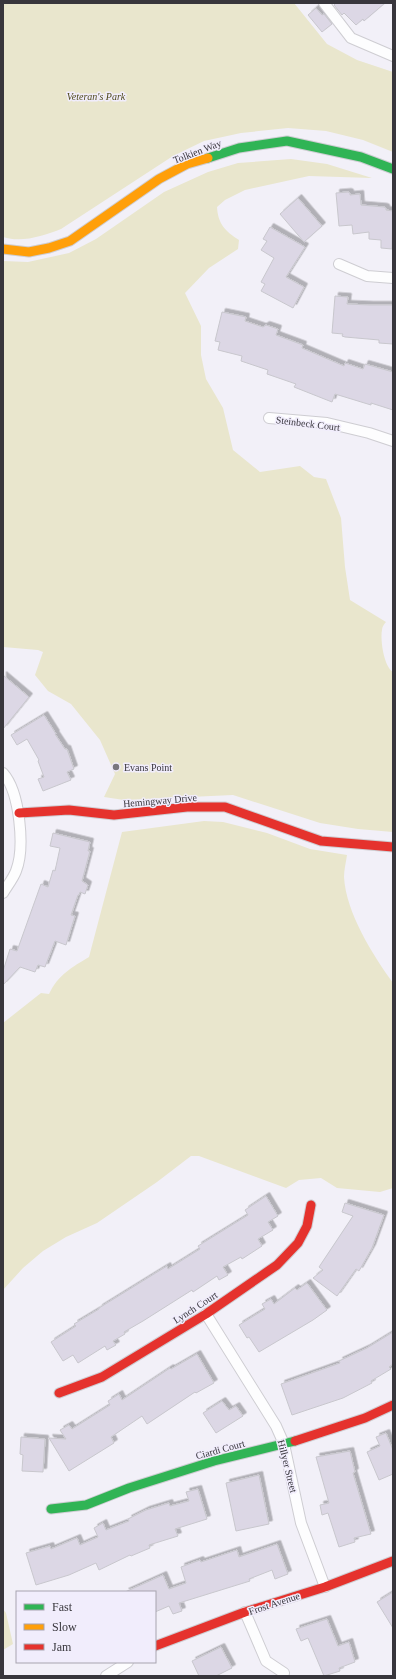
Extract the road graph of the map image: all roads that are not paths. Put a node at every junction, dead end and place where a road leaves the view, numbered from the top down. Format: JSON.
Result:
{"nodes":[{"id":1,"x":324,"y":3,"type":"edge"},
{"id":2,"x":393,"y":56,"type":"edge"},
{"id":3,"x":393,"y":169,"type":"edge"},
{"id":4,"x":3,"y":249,"type":"edge"},
{"id":5,"x":339,"y":264,"type":"dead end"},
{"id":6,"x":393,"y":278,"type":"edge"},
{"id":7,"x":269,"y":418,"type":"dead end"},
{"id":8,"x":393,"y":442,"type":"edge"},
{"id":9,"x":3,"y":773,"type":"edge"},
{"id":10,"x":19,"y":813,"type":"junction"},
{"id":11,"x":393,"y":847,"type":"edge"},
{"id":12,"x":3,"y":893,"type":"edge"},
{"id":13,"x":311,"y":1205,"type":"dead end"},
{"id":14,"x":206,"y":1314,"type":"junction"},
{"id":15,"x":59,"y":1393,"type":"dead end"},
{"id":16,"x":393,"y":1405,"type":"edge"},
{"id":17,"x":284,"y":1444,"type":"junction"},
{"id":18,"x":51,"y":1509,"type":"dead end"},
{"id":19,"x":393,"y":1561,"type":"edge"},
{"id":20,"x":325,"y":1587,"type":"junction"},
{"id":21,"x":245,"y":1612,"type":"junction"},
{"id":22,"x":156,"y":1646,"type":"edge"},
{"id":23,"x":126,"y":1663,"type":"edge"},
{"id":24,"x":284,"y":1673,"type":"dead end"},
{"id":25,"x":106,"y":1676,"type":"edge"}],
"edges":[{"from":1,"to":2,"type":"street"},
{"from":3,"to":4,"type":"street","name":"Tolkien Way"},
{"from":5,"to":6,"type":"street"},
{"from":7,"to":8,"type":"street","name":"Steinbeck Court"},
{"from":9,"to":10,"type":"street"},
{"from":10,"to":11,"type":"street","name":"Hemingway Drive"},
{"from":10,"to":12,"type":"street"},
{"from":13,"to":14,"type":"street","name":"Lynch Court"},
{"from":14,"to":15,"type":"street","name":"Lynch Court"},
{"from":14,"to":17,"type":"street","name":"Hillyer Street"},
{"from":16,"to":17,"type":"street","name":"Ciardi Court"},
{"from":17,"to":18,"type":"street","name":"Ciardi Court"},
{"from":17,"to":20,"type":"street","name":"Hillyer Street"},
{"from":19,"to":20,"type":"street","name":"Frost Avenue"},
{"from":20,"to":21,"type":"street","name":"Frost Avenue"},
{"from":21,"to":22,"type":"street","name":"Frost Avenue"},
{"from":21,"to":24,"type":"street"},
{"from":23,"to":25,"type":"street"}]}
